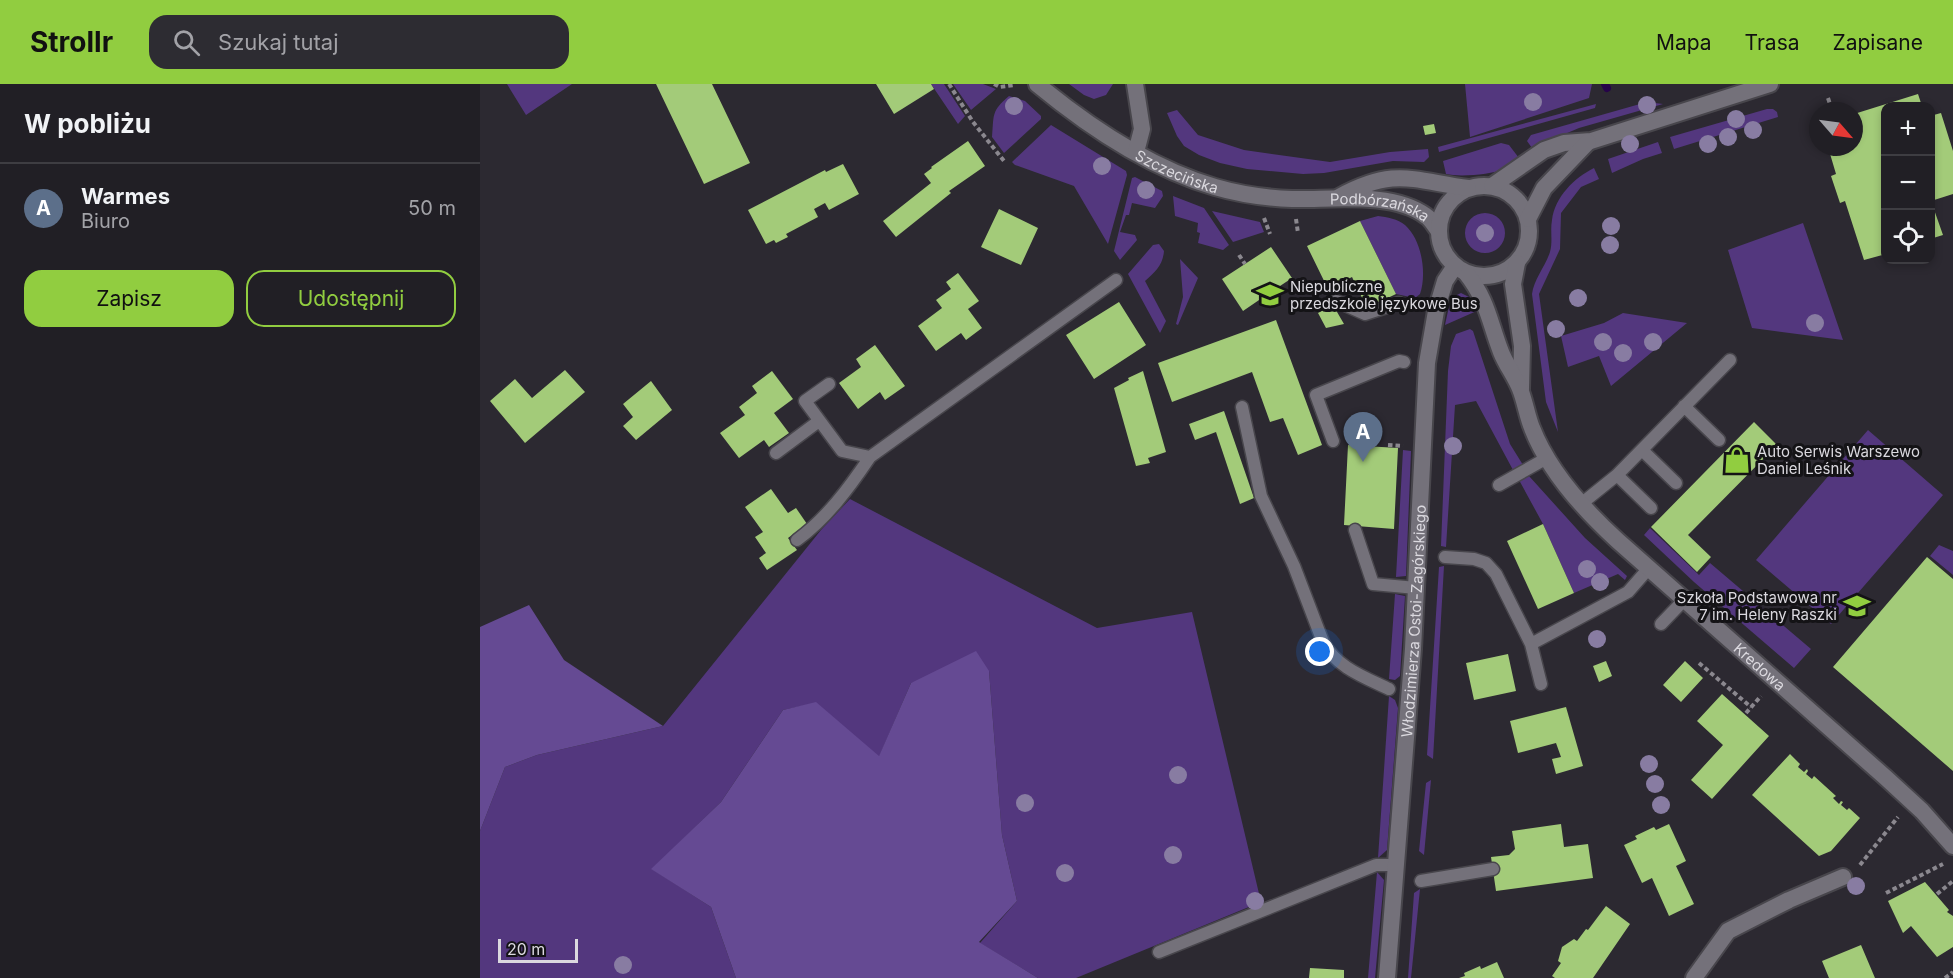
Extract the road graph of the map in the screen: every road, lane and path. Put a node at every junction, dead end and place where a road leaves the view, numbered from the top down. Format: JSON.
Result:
{"nodes":[{"id":1,"x":949,"y":84,"type":"edge"},
{"id":2,"x":994,"y":84,"type":"edge"},
{"id":3,"x":1037,"y":84,"type":"edge"},
{"id":4,"x":1135,"y":84,"type":"edge"},
{"id":5,"x":1770,"y":84,"type":"edge"},
{"id":6,"x":1014,"y":85,"type":"edge"},
{"id":7,"x":1828,"y":98,"type":"dead end"},
{"id":8,"x":1829,"y":102,"type":"edge"},
{"id":9,"x":1588,"y":142,"type":"junction"},
{"id":10,"x":1136,"y":153,"type":"junction"},
{"id":11,"x":1004,"y":161,"type":"dead end"},
{"id":12,"x":1492,"y":186,"type":"junction"},
{"id":13,"x":1468,"y":188,"type":"junction"},
{"id":14,"x":1339,"y":197,"type":"junction"},
{"id":15,"x":1264,"y":217,"type":"dead end"},
{"id":16,"x":1296,"y":219,"type":"dead end"},
{"id":17,"x":1528,"y":219,"type":"junction"},
{"id":18,"x":1438,"y":230,"type":"junction"},
{"id":19,"x":1298,"y":233,"type":"dead end"},
{"id":20,"x":1270,"y":234,"type":"dead end"},
{"id":21,"x":1239,"y":255,"type":"dead end"},
{"id":22,"x":1517,"y":263,"type":"junction"},
{"id":23,"x":1245,"y":264,"type":"dead end"},
{"id":24,"x":1460,"y":269,"type":"junction"},
{"id":25,"x":1116,"y":280,"type":"dead end"},
{"id":26,"x":1336,"y":301,"type":"dead end"},
{"id":27,"x":1399,"y":303,"type":"dead end"},
{"id":28,"x":1730,"y":360,"type":"dead end"},
{"id":29,"x":1404,"y":362,"type":"dead end"},
{"id":30,"x":829,"y":384,"type":"dead end"},
{"id":31,"x":1521,"y":390,"type":"junction"},
{"id":32,"x":1684,"y":406,"type":"junction"},
{"id":33,"x":1242,"y":407,"type":"dead end"},
{"id":34,"x":819,"y":421,"type":"junction"},
{"id":35,"x":1719,"y":440,"type":"dead end"},
{"id":36,"x":1333,"y":441,"type":"dead end"},
{"id":37,"x":1388,"y":445,"type":"dead end"},
{"id":38,"x":1407,"y":446,"type":"dead end"},
{"id":39,"x":1642,"y":450,"type":"junction"},
{"id":40,"x":776,"y":453,"type":"dead end"},
{"id":41,"x":870,"y":458,"type":"junction"},
{"id":42,"x":1546,"y":458,"type":"junction"},
{"id":43,"x":1617,"y":475,"type":"junction"},
{"id":44,"x":1676,"y":483,"type":"dead end"},
{"id":45,"x":1499,"y":486,"type":"dead end"},
{"id":46,"x":1581,"y":504,"type":"junction"},
{"id":47,"x":1651,"y":508,"type":"dead end"},
{"id":48,"x":1355,"y":530,"type":"dead end"},
{"id":49,"x":797,"y":540,"type":"dead end"},
{"id":50,"x":1445,"y":556,"type":"dead end"},
{"id":51,"x":1649,"y":568,"type":"junction"},
{"id":52,"x":1416,"y":588,"type":"junction"},
{"id":53,"x":1684,"y":600,"type":"junction"},
{"id":54,"x":1661,"y":624,"type":"dead end"},
{"id":55,"x":1531,"y":644,"type":"junction"},
{"id":56,"x":1699,"y":663,"type":"dead end"},
{"id":57,"x":1541,"y":684,"type":"dead end"},
{"id":58,"x":1389,"y":689,"type":"dead end"},
{"id":59,"x":1766,"y":691,"type":"dead end"},
{"id":60,"x":1751,"y":708,"type":"junction"},
{"id":61,"x":1746,"y":713,"type":"dead end"},
{"id":62,"x":1911,"y":801,"type":"junction"},
{"id":63,"x":1950,"y":854,"type":"edge"},
{"id":64,"x":1396,"y":865,"type":"junction"},
{"id":65,"x":1493,"y":869,"type":"dead end"},
{"id":66,"x":1842,"y":877,"type":"joint"},
{"id":67,"x":1421,"y":881,"type":"dead end"},
{"id":68,"x":1953,"y":881,"type":"edge"},
{"id":69,"x":1886,"y":893,"type":"dead end"},
{"id":70,"x":1937,"y":894,"type":"dead end"},
{"id":71,"x":1159,"y":952,"type":"dead end"},
{"id":72,"x":1952,"y":975,"type":"edge"},
{"id":73,"x":1387,"y":978,"type":"edge"},
{"id":74,"x":1694,"y":978,"type":"edge"},
{"id":75,"x":1945,"y":978,"type":"edge"}],
"edges":[{"from":1,"to":11,"type":"path"},
{"from":2,"to":6,"type":"path"},
{"from":3,"to":10,"type":"street","name":"Szczecińska"},
{"from":4,"to":10,"type":"street"},
{"from":5,"to":9,"type":"street"},
{"from":7,"to":8,"type":"path"},
{"from":9,"to":12,"type":"street"},
{"from":9,"to":17,"type":"street"},
{"from":10,"to":14,"type":"street","name":"Szczecińska"},
{"from":12,"to":13,"type":"street"},
{"from":12,"to":17,"type":"street"},
{"from":13,"to":14,"type":"street","name":"Podbórzańska"},
{"from":13,"to":18,"type":"street"},
{"from":14,"to":18,"type":"street","name":"Podbórzańska"},
{"from":15,"to":20,"type":"path"},
{"from":16,"to":19,"type":"path"},
{"from":17,"to":22,"type":"street"},
{"from":18,"to":24,"type":"street"},
{"from":21,"to":23,"type":"path"},
{"from":22,"to":24,"type":"street"},
{"from":22,"to":31,"type":"street","name":"Kredowa"},
{"from":24,"to":31,"type":"street","name":"Kredowa"},
{"from":24,"to":52,"type":"street","name":"Włodzimierza Ostoi-Zagórskiego"},
{"from":25,"to":41,"type":"lane"},
{"from":26,"to":27,"type":"lane"},
{"from":28,"to":32,"type":"lane"},
{"from":29,"to":36,"type":"lane"},
{"from":30,"to":34,"type":"lane"},
{"from":31,"to":42,"type":"street","name":"Kredowa"},
{"from":32,"to":35,"type":"lane"},
{"from":32,"to":39,"type":"lane"},
{"from":33,"to":58,"type":"lane"},
{"from":34,"to":40,"type":"lane"},
{"from":34,"to":41,"type":"lane"},
{"from":37,"to":38,"type":"path"},
{"from":39,"to":43,"type":"lane"},
{"from":39,"to":44,"type":"lane"},
{"from":41,"to":49,"type":"lane"},
{"from":42,"to":45,"type":"lane"},
{"from":42,"to":46,"type":"street","name":"Kredowa"},
{"from":43,"to":46,"type":"lane"},
{"from":43,"to":47,"type":"lane"},
{"from":46,"to":51,"type":"street","name":"Kredowa"},
{"from":48,"to":52,"type":"lane"},
{"from":50,"to":55,"type":"lane"},
{"from":51,"to":53,"type":"street","name":"Kredowa"},
{"from":51,"to":55,"type":"lane"},
{"from":52,"to":64,"type":"street","name":"Włodzimierza Ostoi-Zagórskiego"},
{"from":53,"to":54,"type":"lane"},
{"from":53,"to":62,"type":"street","name":"Kredowa"},
{"from":55,"to":57,"type":"lane"},
{"from":56,"to":60,"type":"path"},
{"from":59,"to":60,"type":"path"},
{"from":60,"to":61,"type":"path"},
{"from":62,"to":63,"type":"street","name":"Kredowa"},
{"from":62,"to":66,"type":"path"},
{"from":63,"to":69,"type":"path"},
{"from":64,"to":71,"type":"lane"},
{"from":64,"to":73,"type":"street","name":"Włodzimierza Ostoi-Zagórskiego"},
{"from":65,"to":67,"type":"lane"},
{"from":66,"to":74,"type":"street"},
{"from":68,"to":70,"type":"path"},
{"from":72,"to":75,"type":"path"}]}
